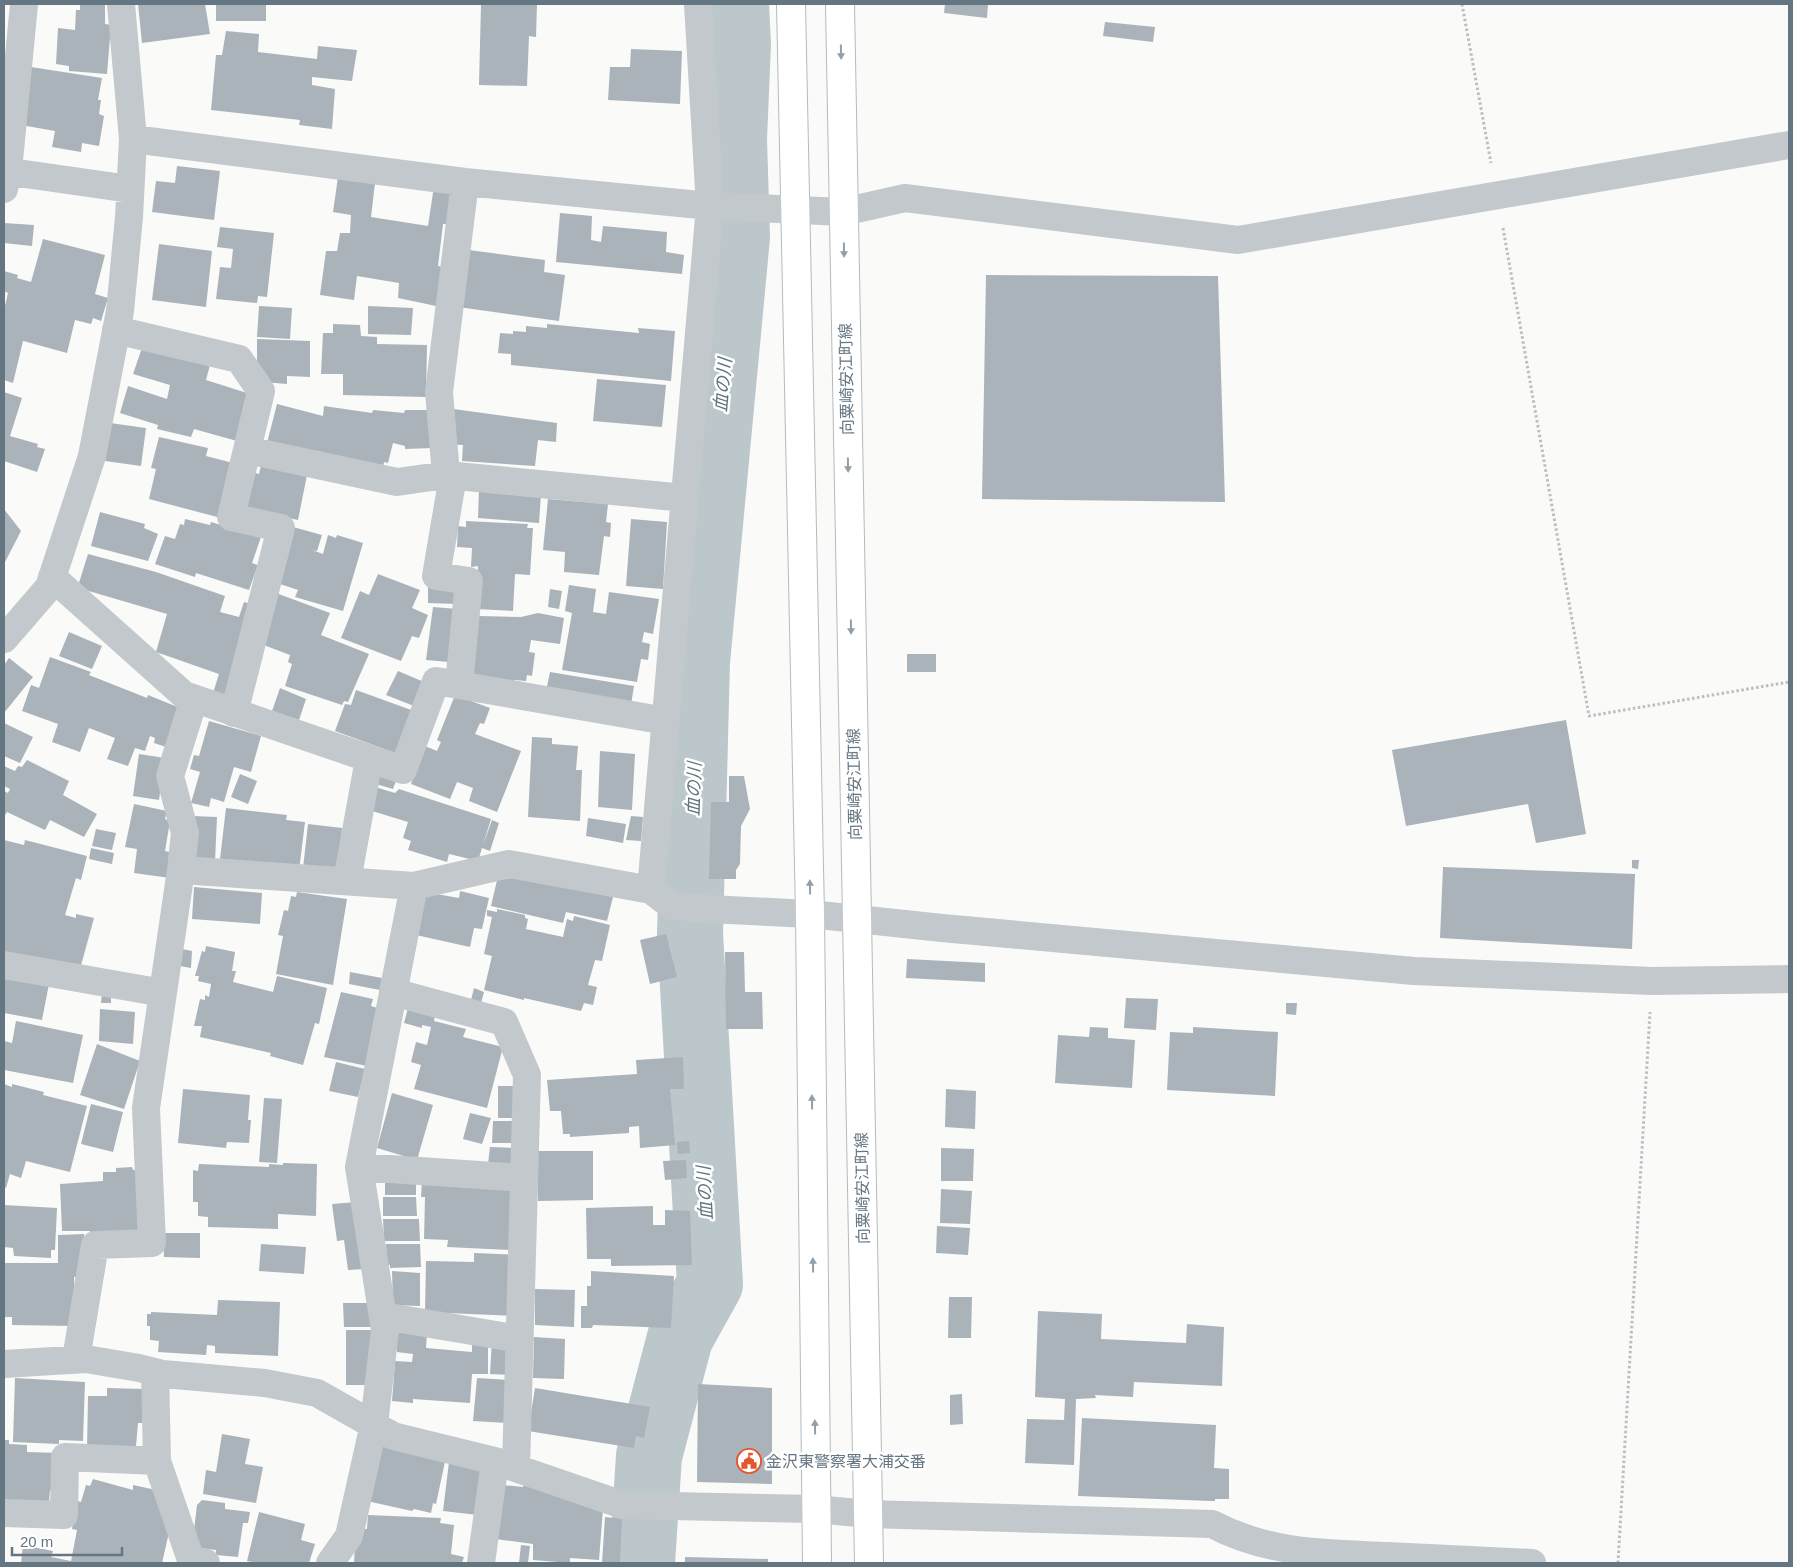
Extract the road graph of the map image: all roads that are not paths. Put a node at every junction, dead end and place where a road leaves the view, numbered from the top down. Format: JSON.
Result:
{"nodes":[{"id":1,"x":24,"y":4,"type":"edge"},
{"id":2,"x":121,"y":4,"type":"edge"},
{"id":3,"x":698,"y":4,"type":"edge"},
{"id":4,"x":791,"y":4,"type":"edge"},
{"id":5,"x":840,"y":4,"type":"edge"},
{"id":6,"x":133,"y":139,"type":"junction"},
{"id":7,"x":1789,"y":145,"type":"edge"},
{"id":8,"x":5,"y":177,"type":"edge"},
{"id":9,"x":465,"y":182,"type":"junction"},
{"id":10,"x":130,"y":189,"type":"junction"},
{"id":11,"x":711,"y":206,"type":"junction"},
{"id":12,"x":795,"y":210,"type":"junction"},
{"id":13,"x":843,"y":212,"type":"junction"},
{"id":14,"x":116,"y":330,"type":"junction"},
{"id":15,"x":247,"y":450,"type":"junction"},
{"id":16,"x":449,"y":476,"type":"junction"},
{"id":17,"x":685,"y":498,"type":"junction"},
{"id":18,"x":52,"y":578,"type":"junction"},
{"id":19,"x":7,"y":630,"type":"edge"},
{"id":20,"x":459,"y":685,"type":"junction"},
{"id":21,"x":194,"y":699,"type":"junction"},
{"id":22,"x":234,"y":712,"type":"junction"},
{"id":23,"x":666,"y":721,"type":"junction"},
{"id":24,"x":369,"y":759,"type":"junction"},
{"id":25,"x":181,"y":870,"type":"junction"},
{"id":26,"x":347,"y":880,"type":"junction"},
{"id":27,"x":414,"y":886,"type":"junction"},
{"id":28,"x":662,"y":898,"type":"junction"},
{"id":29,"x":810,"y":914,"type":"junction"},
{"id":30,"x":856,"y":919,"type":"junction"},
{"id":31,"x":4,"y":965,"type":"edge"},
{"id":32,"x":1789,"y":979,"type":"edge"},
{"id":33,"x":393,"y":992,"type":"junction"},
{"id":34,"x":163,"y":993,"type":"junction"},
{"id":35,"x":359,"y":1167,"type":"junction"},
{"id":36,"x":524,"y":1178,"type":"junction"},
{"id":37,"x":383,"y":1316,"type":"junction"},
{"id":38,"x":520,"y":1339,"type":"junction"},
{"id":39,"x":76,"y":1359,"type":"junction"},
{"id":40,"x":4,"y":1364,"type":"edge"},
{"id":41,"x":156,"y":1372,"type":"junction"},
{"id":42,"x":374,"y":1424,"type":"junction"},
{"id":43,"x":157,"y":1462,"type":"junction"},
{"id":44,"x":506,"y":1464,"type":"junction"},
{"id":45,"x":815,"y":1509,"type":"junction"},
{"id":46,"x":4,"y":1513,"type":"edge"},
{"id":47,"x":868,"y":1514,"type":"junction"},
{"id":48,"x":206,"y":1563,"type":"edge"},
{"id":49,"x":330,"y":1563,"type":"edge"},
{"id":50,"x":481,"y":1563,"type":"edge"},
{"id":51,"x":817,"y":1563,"type":"edge"},
{"id":52,"x":869,"y":1563,"type":"edge"},
{"id":53,"x":1532,"y":1563,"type":"edge"}],
"edges":[{"from":1,"to":8,"type":"street"},
{"from":2,"to":6,"type":"street"},
{"from":3,"to":11,"type":"street"},
{"from":4,"to":12,"type":"main road"},
{"from":5,"to":13,"type":"main road","name":"向粟崎安江町線","one_way":true},
{"from":6,"to":9,"type":"street"},
{"from":6,"to":10,"type":"street"},
{"from":7,"to":13,"type":"street"},
{"from":8,"to":10,"type":"street"},
{"from":9,"to":11,"type":"street"},
{"from":9,"to":16,"type":"street"},
{"from":10,"to":14,"type":"street"},
{"from":11,"to":12,"type":"street"},
{"from":11,"to":17,"type":"street"},
{"from":12,"to":13,"type":"street"},
{"from":29,"to":12,"type":"main road","one_way":true},
{"from":13,"to":30,"type":"main road","name":"向粟崎安江町線","one_way":true},
{"from":14,"to":15,"type":"street"},
{"from":14,"to":18,"type":"street"},
{"from":15,"to":16,"type":"street"},
{"from":15,"to":22,"type":"street"},
{"from":16,"to":17,"type":"street"},
{"from":16,"to":20,"type":"street"},
{"from":17,"to":23,"type":"street"},
{"from":18,"to":19,"type":"street"},
{"from":18,"to":21,"type":"street"},
{"from":20,"to":23,"type":"street"},
{"from":20,"to":24,"type":"street"},
{"from":21,"to":22,"type":"street"},
{"from":21,"to":25,"type":"street"},
{"from":22,"to":24,"type":"street"},
{"from":23,"to":28,"type":"street"},
{"from":24,"to":26,"type":"street"},
{"from":25,"to":26,"type":"street"},
{"from":25,"to":34,"type":"street"},
{"from":26,"to":27,"type":"street"},
{"from":27,"to":28,"type":"street"},
{"from":27,"to":33,"type":"street"},
{"from":28,"to":29,"type":"street"},
{"from":29,"to":30,"type":"street"},
{"from":45,"to":29,"type":"main road","one_way":true},
{"from":30,"to":32,"type":"street"},
{"from":30,"to":47,"type":"main road","name":"向粟崎安江町線"},
{"from":31,"to":34,"type":"street"},
{"from":33,"to":35,"type":"street"},
{"from":33,"to":36,"type":"street"},
{"from":34,"to":39,"type":"street"},
{"from":35,"to":36,"type":"street"},
{"from":35,"to":37,"type":"street"},
{"from":36,"to":38,"type":"street"},
{"from":37,"to":38,"type":"street"},
{"from":37,"to":42,"type":"street"},
{"from":38,"to":44,"type":"street"},
{"from":39,"to":40,"type":"street"},
{"from":39,"to":41,"type":"street"},
{"from":41,"to":42,"type":"street"},
{"from":41,"to":43,"type":"street"},
{"from":42,"to":44,"type":"street"},
{"from":42,"to":49,"type":"street"},
{"from":43,"to":46,"type":"street"},
{"from":43,"to":48,"type":"street"},
{"from":44,"to":45,"type":"street"},
{"from":44,"to":50,"type":"street"},
{"from":45,"to":47,"type":"street"},
{"from":45,"to":51,"type":"main road"},
{"from":47,"to":52,"type":"main road","name":"向粟崎安江町線"},
{"from":47,"to":53,"type":"street"}]}
